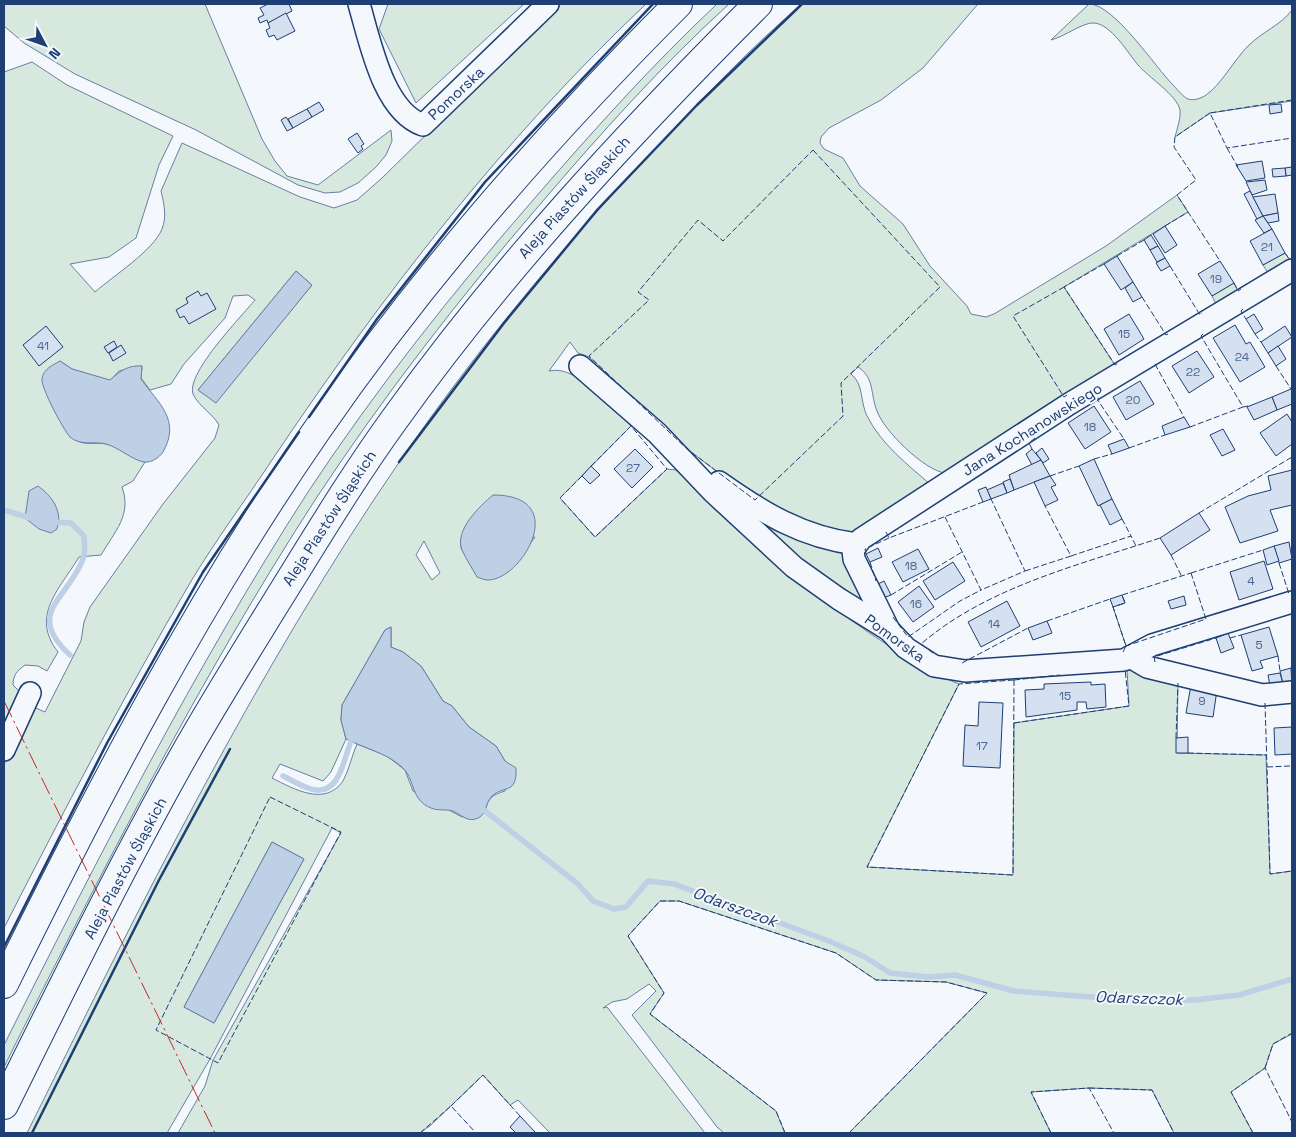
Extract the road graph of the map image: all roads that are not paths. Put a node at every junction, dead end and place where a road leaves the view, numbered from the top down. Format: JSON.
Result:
{"nodes":[{"id":1,"x":359,"y":4,"type":"edge"},
{"id":2,"x":548,"y":4,"type":"edge"},
{"id":3,"x":678,"y":4,"type":"edge"},
{"id":4,"x":758,"y":4,"type":"edge"},
{"id":5,"x":1292,"y":270,"type":"edge"},
{"id":6,"x":580,"y":366,"type":"dead end"},
{"id":7,"x":672,"y":449,"type":"junction"},
{"id":8,"x":856,"y":544,"type":"junction"},
{"id":9,"x":1292,"y":602,"type":"edge"},
{"id":10,"x":889,"y":630,"type":"junction"},
{"id":11,"x":1130,"y":657,"type":"junction"},
{"id":12,"x":1292,"y":692,"type":"edge"},
{"id":13,"x":30,"y":693,"type":"dead end"},
{"id":14,"x":4,"y":750,"type":"edge"},
{"id":15,"x":4,"y":984,"type":"edge"},
{"id":16,"x":4,"y":1105,"type":"edge"}],
"edges":[{"from":1,"to":2,"type":"street","name":"Pomorska"},
{"from":3,"to":15,"type":"highway"},
{"from":4,"to":16,"type":"highway","name":"Aleja Piastów Śląskich"},
{"from":5,"to":8,"type":"street","name":"Jana Kochanowskiego"},
{"from":6,"to":7,"type":"street","name":"Pomorska"},
{"from":7,"to":8,"type":"street"},
{"from":7,"to":10,"type":"street","name":"Pomorska"},
{"from":8,"to":10,"type":"street"},
{"from":9,"to":11,"type":"street","name":"Pomorska"},
{"from":10,"to":11,"type":"street","name":"Pomorska"},
{"from":11,"to":12,"type":"street"},
{"from":13,"to":14,"type":"street"}]}
